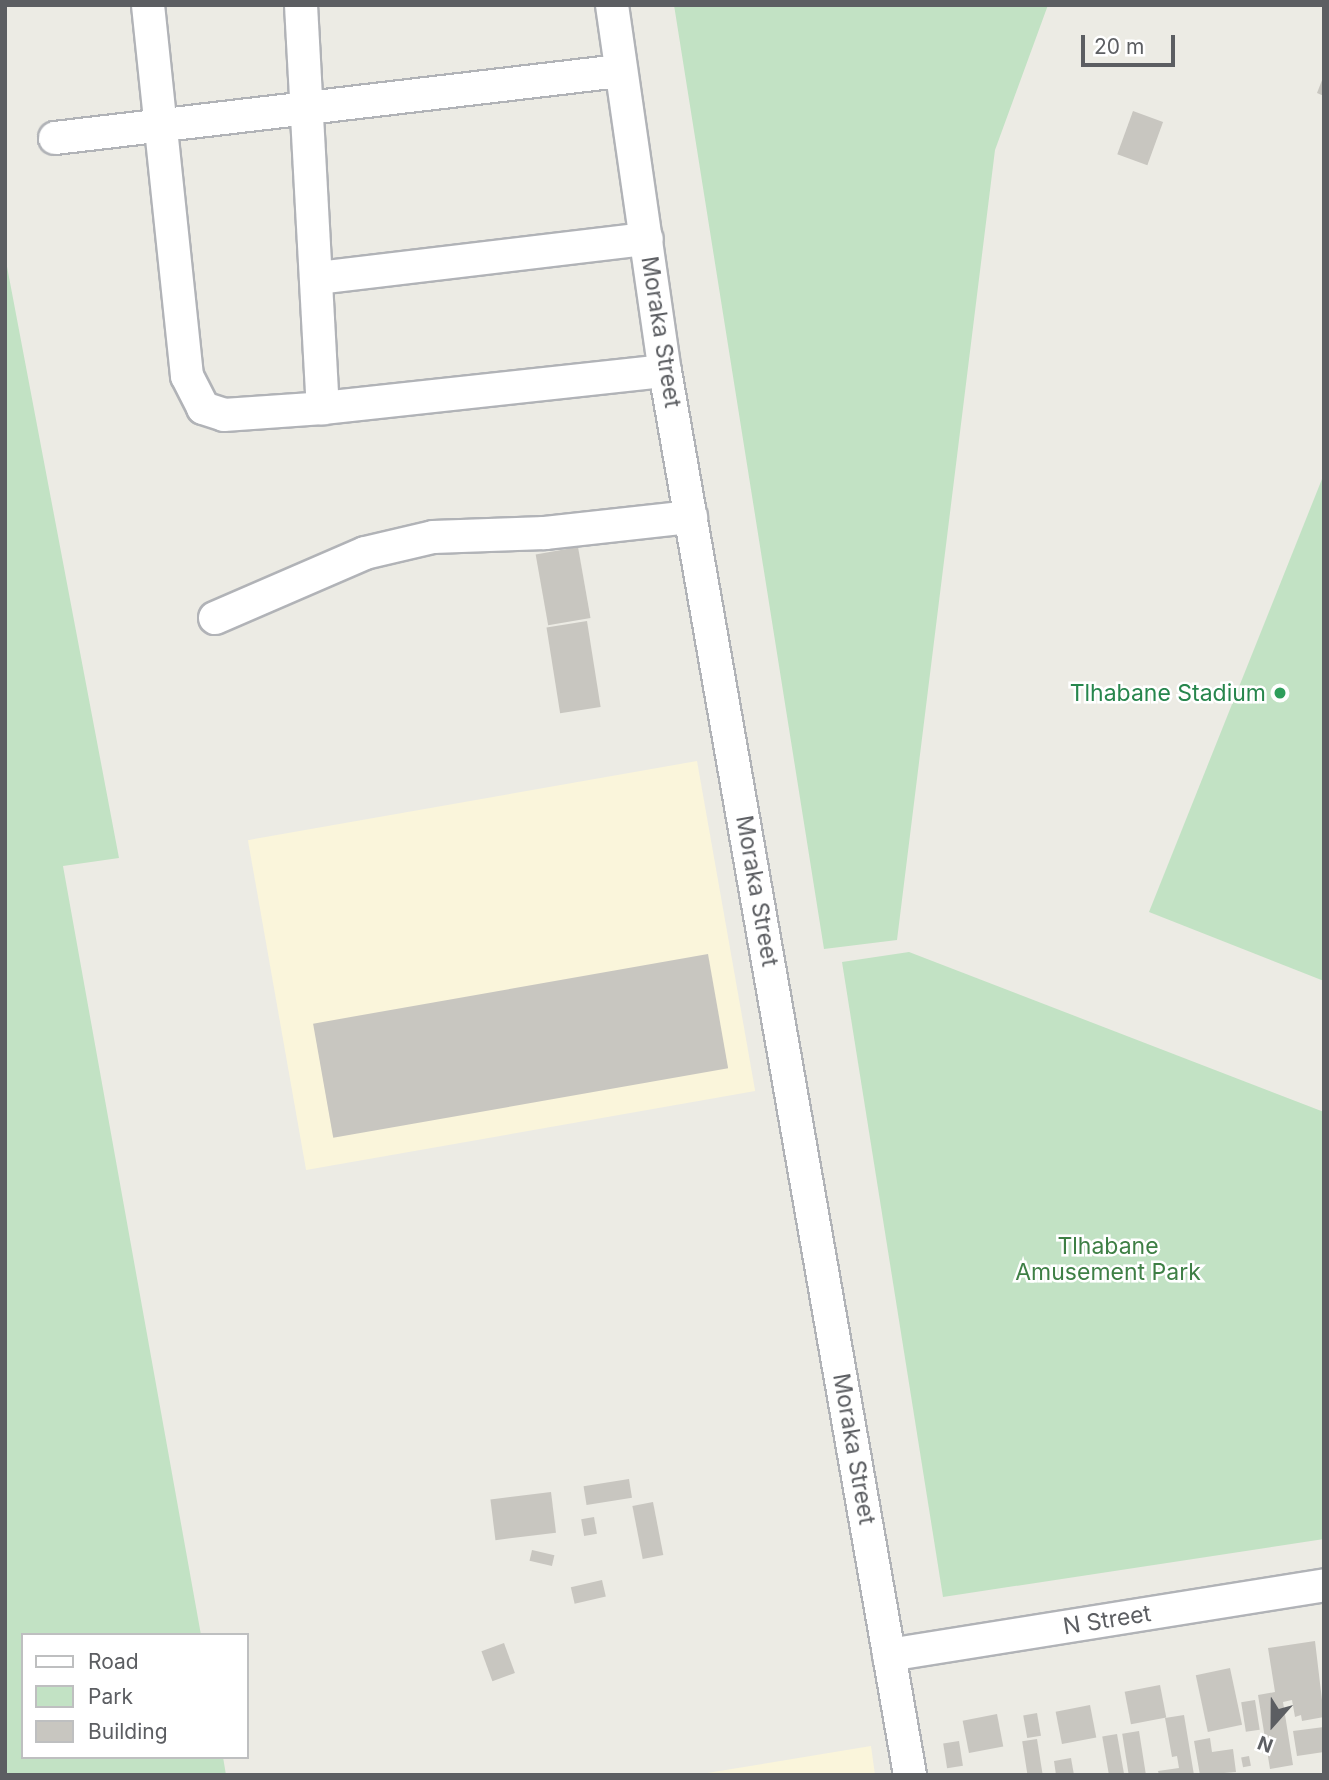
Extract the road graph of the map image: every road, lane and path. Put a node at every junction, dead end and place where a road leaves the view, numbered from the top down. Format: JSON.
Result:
{"nodes":[{"id":1,"x":148,"y":5,"type":"edge"},
{"id":2,"x":301,"y":5,"type":"edge"},
{"id":3,"x":611,"y":5,"type":"edge"},
{"id":4,"x":619,"y":71,"type":"junction"},
{"id":5,"x":305,"y":110,"type":"junction"},
{"id":6,"x":160,"y":127,"type":"junction"},
{"id":7,"x":55,"y":138,"type":"dead end"},
{"id":8,"x":647,"y":239,"type":"junction"},
{"id":9,"x":318,"y":278,"type":"junction"},
{"id":10,"x":665,"y":371,"type":"junction"},
{"id":11,"x":323,"y":408,"type":"junction"},
{"id":12,"x":691,"y":517,"type":"junction"},
{"id":13,"x":215,"y":618,"type":"dead end"},
{"id":14,"x":1324,"y":1585,"type":"edge"},
{"id":15,"x":889,"y":1655,"type":"junction"},
{"id":16,"x":910,"y":1775,"type":"edge"}],
"edges":[{"from":1,"to":6,"type":"street"},
{"from":2,"to":5,"type":"street"},
{"from":3,"to":4,"type":"street","name":"Moraka Street"},
{"from":4,"to":5,"type":"street"},
{"from":4,"to":8,"type":"street","name":"Moraka Street"},
{"from":5,"to":6,"type":"street"},
{"from":5,"to":9,"type":"street"},
{"from":6,"to":7,"type":"street"},
{"from":6,"to":11,"type":"street"},
{"from":8,"to":9,"type":"street"},
{"from":8,"to":10,"type":"street","name":"Moraka Street"},
{"from":9,"to":11,"type":"street"},
{"from":10,"to":11,"type":"street"},
{"from":10,"to":12,"type":"street","name":"Moraka Street"},
{"from":12,"to":13,"type":"street"},
{"from":12,"to":15,"type":"street","name":"Moraka Street"},
{"from":14,"to":15,"type":"street","name":"N Street"},
{"from":15,"to":16,"type":"street","name":"Moraka Street"}]}
